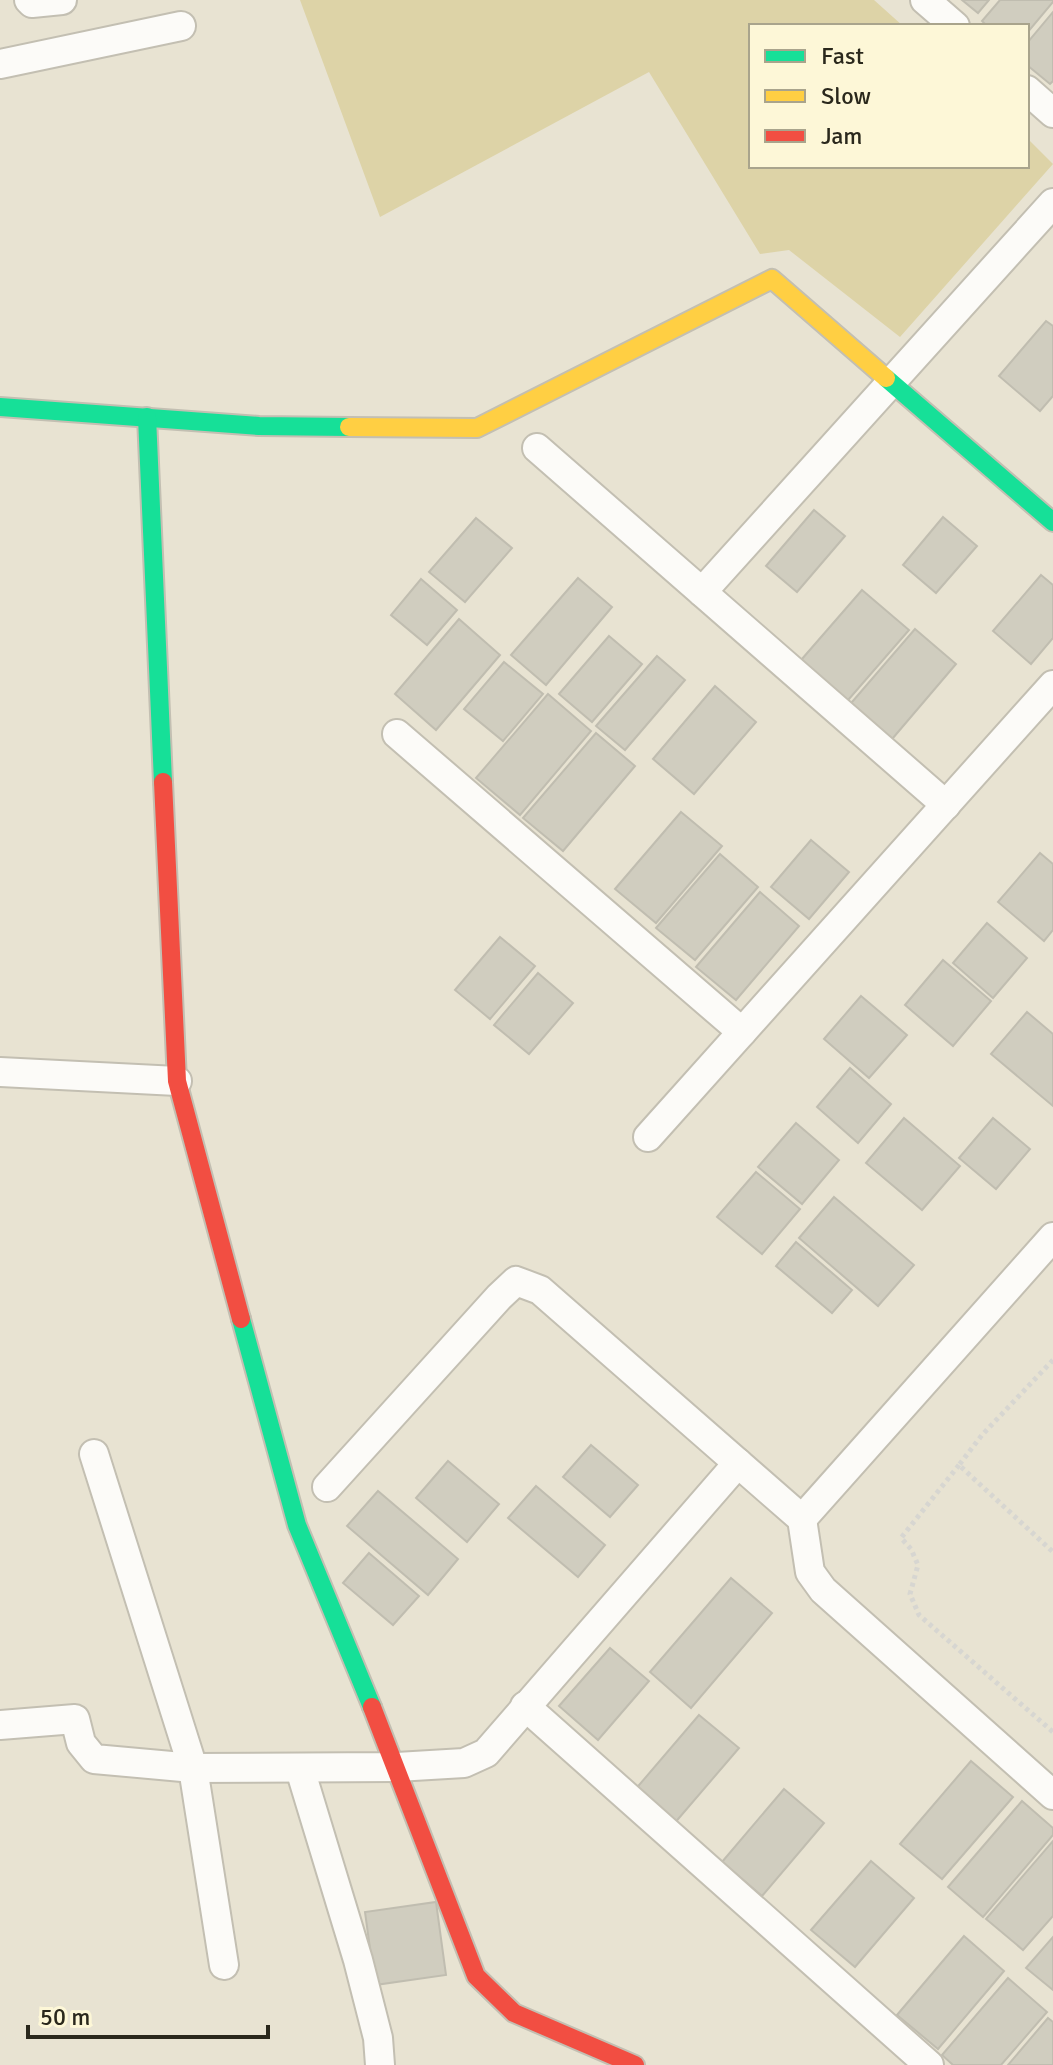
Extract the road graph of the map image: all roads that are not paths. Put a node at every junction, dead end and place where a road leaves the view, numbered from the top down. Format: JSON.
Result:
{"nodes":[{"id":1,"x":29,"y":0,"type":"edge"},
{"id":2,"x":62,"y":0,"type":"edge"},
{"id":3,"x":925,"y":0,"type":"edge"},
{"id":4,"x":953,"y":24,"type":"edge"},
{"id":5,"x":181,"y":26,"type":"dead end"},
{"id":6,"x":0,"y":64,"type":"edge"},
{"id":7,"x":1029,"y":92,"type":"edge"},
{"id":8,"x":1053,"y":113,"type":"edge"},
{"id":9,"x":1053,"y":203,"type":"edge"},
{"id":10,"x":892,"y":382,"type":"junction"},
{"id":11,"x":0,"y":407,"type":"edge"},
{"id":12,"x":147,"y":417,"type":"junction"},
{"id":13,"x":537,"y":448,"type":"dead end"},
{"id":14,"x":1053,"y":522,"type":"edge"},
{"id":15,"x":702,"y":592,"type":"junction"},
{"id":16,"x":1053,"y":685,"type":"edge"},
{"id":17,"x":397,"y":734,"type":"dead end"},
{"id":18,"x":946,"y":805,"type":"junction"},
{"id":19,"x":742,"y":1032,"type":"junction"},
{"id":20,"x":0,"y":1072,"type":"edge"},
{"id":21,"x":177,"y":1081,"type":"junction"},
{"id":22,"x":648,"y":1137,"type":"dead end"},
{"id":23,"x":1053,"y":1237,"type":"edge"},
{"id":24,"x":94,"y":1454,"type":"dead end"},
{"id":25,"x":738,"y":1463,"type":"junction"},
{"id":26,"x":327,"y":1487,"type":"dead end"},
{"id":27,"x":802,"y":1519,"type":"junction"},
{"id":28,"x":525,"y":1706,"type":"junction"},
{"id":29,"x":0,"y":1725,"type":"edge"},
{"id":30,"x":397,"y":1767,"type":"junction"},
{"id":31,"x":193,"y":1768,"type":"junction"},
{"id":32,"x":300,"y":1769,"type":"junction"},
{"id":33,"x":1053,"y":1795,"type":"edge"},
{"id":34,"x":224,"y":1965,"type":"dead end"},
{"id":35,"x":604,"y":2058,"type":"edge"},
{"id":36,"x":380,"y":2065,"type":"edge"},
{"id":37,"x":635,"y":2065,"type":"edge"},
{"id":38,"x":929,"y":2065,"type":"edge"}],
"edges":[{"from":1,"to":2,"type":"street"},
{"from":3,"to":4,"type":"street"},
{"from":5,"to":6,"type":"street"},
{"from":7,"to":8,"type":"street"},
{"from":9,"to":10,"type":"street"},
{"from":10,"to":12,"type":"street"},
{"from":10,"to":14,"type":"street"},
{"from":10,"to":15,"type":"street"},
{"from":11,"to":12,"type":"street"},
{"from":12,"to":21,"type":"street"},
{"from":13,"to":15,"type":"street"},
{"from":15,"to":18,"type":"street"},
{"from":16,"to":18,"type":"street"},
{"from":17,"to":19,"type":"street"},
{"from":18,"to":19,"type":"street"},
{"from":19,"to":22,"type":"street"},
{"from":20,"to":21,"type":"street"},
{"from":21,"to":30,"type":"street"},
{"from":23,"to":27,"type":"street"},
{"from":24,"to":31,"type":"street"},
{"from":25,"to":26,"type":"street"},
{"from":25,"to":27,"type":"street"},
{"from":25,"to":28,"type":"street"},
{"from":27,"to":33,"type":"street"},
{"from":28,"to":30,"type":"street"},
{"from":28,"to":38,"type":"street"},
{"from":29,"to":31,"type":"street"},
{"from":30,"to":32,"type":"street"},
{"from":30,"to":35,"type":"street"},
{"from":31,"to":32,"type":"street"},
{"from":31,"to":34,"type":"street"},
{"from":32,"to":36,"type":"street"},
{"from":35,"to":37,"type":"street"}]}
